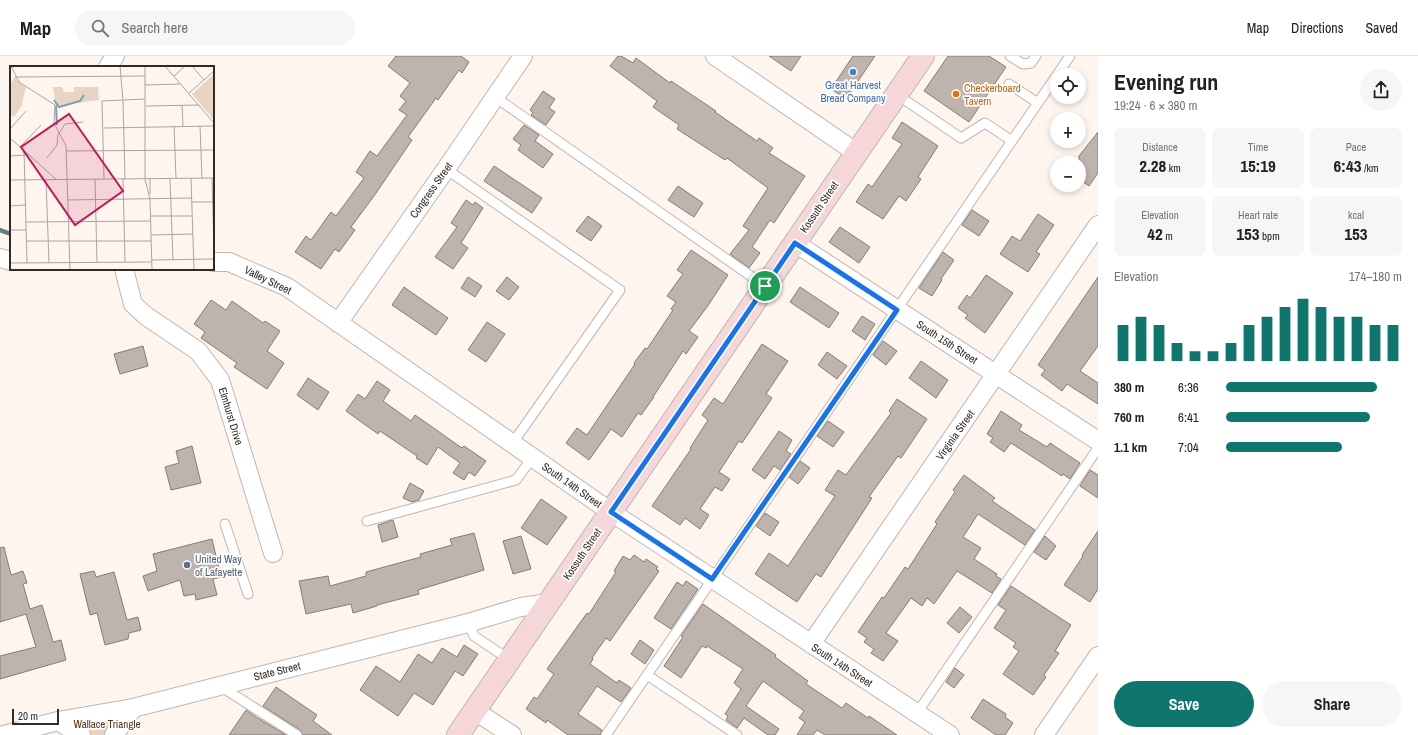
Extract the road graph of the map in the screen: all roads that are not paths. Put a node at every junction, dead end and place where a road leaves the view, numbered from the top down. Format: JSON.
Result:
{"nodes":[{"id":1,"x":115,"y":56,"type":"edge"},
{"id":2,"x":523,"y":56,"type":"edge"},
{"id":3,"x":715,"y":56,"type":"edge"},
{"id":4,"x":922,"y":56,"type":"edge"},
{"id":5,"x":1010,"y":56,"type":"edge"},
{"id":6,"x":1036,"y":56,"type":"edge"},
{"id":7,"x":1070,"y":56,"type":"edge"},
{"id":8,"x":109,"y":66,"type":"edge"},
{"id":9,"x":1009,"y":84,"type":"dead end"},
{"id":10,"x":896,"y":94,"type":"junction"},
{"id":11,"x":495,"y":97,"type":"junction"},
{"id":12,"x":1038,"y":103,"type":"junction"},
{"id":13,"x":1012,"y":141,"type":"junction"},
{"id":14,"x":857,"y":152,"type":"junction"},
{"id":15,"x":446,"y":169,"type":"junction"},
{"id":16,"x":1098,"y":226,"type":"edge"},
{"id":17,"x":795,"y":243,"type":"junction"},
{"id":18,"x":0,"y":258,"type":"edge"},
{"id":19,"x":10,"y":261,"type":"edge"},
{"id":20,"x":214,"y":262,"type":"edge"},
{"id":21,"x":124,"y":270,"type":"edge"},
{"id":22,"x":765,"y":286,"type":"junction"},
{"id":23,"x":897,"y":310,"type":"junction"},
{"id":24,"x":338,"y":323,"type":"junction"},
{"id":25,"x":997,"y":374,"type":"junction"},
{"id":26,"x":1098,"y":441,"type":"edge"},
{"id":27,"x":512,"y":444,"type":"junction"},
{"id":28,"x":1098,"y":448,"type":"edge"},
{"id":29,"x":532,"y":458,"type":"junction"},
{"id":30,"x":611,"y":512,"type":"junction"},
{"id":31,"x":367,"y":521,"type":"dead end"},
{"id":32,"x":225,"y":524,"type":"dead end"},
{"id":33,"x":273,"y":553,"type":"dead end"},
{"id":34,"x":712,"y":579,"type":"junction"},
{"id":35,"x":248,"y":594,"type":"dead end"},
{"id":36,"x":549,"y":603,"type":"junction"},
{"id":37,"x":468,"y":623,"type":"junction"},
{"id":38,"x":810,"y":644,"type":"junction"},
{"id":39,"x":1098,"y":656,"type":"edge"},
{"id":40,"x":510,"y":660,"type":"junction"},
{"id":41,"x":647,"y":675,"type":"junction"},
{"id":42,"x":219,"y":686,"type":"junction"},
{"id":43,"x":133,"y":708,"type":"junction"},
{"id":44,"x":475,"y":711,"type":"junction"},
{"id":45,"x":917,"y":714,"type":"junction"},
{"id":46,"x":58,"y":721,"type":"junction"},
{"id":47,"x":4,"y":735,"type":"edge"},
{"id":48,"x":81,"y":735,"type":"edge"},
{"id":49,"x":114,"y":735,"type":"edge"},
{"id":50,"x":296,"y":735,"type":"edge"},
{"id":51,"x":458,"y":735,"type":"edge"},
{"id":52,"x":512,"y":735,"type":"edge"},
{"id":53,"x":606,"y":735,"type":"edge"},
{"id":54,"x":737,"y":735,"type":"edge"},
{"id":55,"x":950,"y":735,"type":"edge"},
{"id":56,"x":1044,"y":735,"type":"edge"}],
"edges":[{"from":1,"to":8,"type":"street"},
{"from":2,"to":11,"type":"street","name":"Congress Street"},
{"from":3,"to":14,"type":"street"},
{"from":4,"to":10,"type":"street","name":"Kossuth Street"},
{"from":5,"to":6,"type":"lane"},
{"from":7,"to":12,"type":"lane"},
{"from":9,"to":12,"type":"lane"},
{"from":10,"to":13,"type":"lane"},
{"from":10,"to":14,"type":"street","name":"Kossuth Street"},
{"from":11,"to":15,"type":"street","name":"Congress Street"},
{"from":11,"to":22,"type":"lane"},
{"from":12,"to":13,"type":"lane"},
{"from":13,"to":23,"type":"lane"},
{"from":14,"to":17,"type":"street","name":"Kossuth Street"},
{"from":15,"to":24,"type":"street","name":"Congress Street"},
{"from":15,"to":27,"type":"lane"},
{"from":16,"to":25,"type":"street","name":"Virginia Street"},
{"from":17,"to":22,"type":"street","name":"Kossuth Street"},
{"from":17,"to":23,"type":"street","name":"South 15th Street"},
{"from":18,"to":19,"type":"street"},
{"from":20,"to":24,"type":"street","name":"Valley Street"},
{"from":21,"to":33,"type":"street","name":"Elmhurst Drive"},
{"from":22,"to":30,"type":"street","name":"Kossuth Street"},
{"from":23,"to":25,"type":"street","name":"South 15th Street"},
{"from":23,"to":34,"type":"lane"},
{"from":24,"to":27,"type":"street","name":"South 14th Street"},
{"from":25,"to":26,"type":"street","name":"South 15th Street"},
{"from":25,"to":38,"type":"street","name":"Virginia Street"},
{"from":27,"to":29,"type":"street","name":"South 14th Street"},
{"from":28,"to":45,"type":"lane"},
{"from":29,"to":30,"type":"street","name":"South 14th Street"},
{"from":29,"to":31,"type":"lane"},
{"from":30,"to":34,"type":"street","name":"South 14th Street"},
{"from":30,"to":36,"type":"street","name":"Kossuth Street"},
{"from":32,"to":35,"type":"lane"},
{"from":34,"to":38,"type":"street","name":"South 14th Street"},
{"from":34,"to":41,"type":"lane"},
{"from":36,"to":37,"type":"street","name":"State Street"},
{"from":36,"to":40,"type":"street","name":"Kossuth Street"},
{"from":37,"to":40,"type":"lane"},
{"from":37,"to":42,"type":"street","name":"State Street"},
{"from":38,"to":45,"type":"street","name":"South 14th Street"},
{"from":39,"to":56,"type":"street"},
{"from":40,"to":44,"type":"street","name":"Kossuth Street"},
{"from":41,"to":53,"type":"lane"},
{"from":41,"to":54,"type":"lane"},
{"from":42,"to":43,"type":"street","name":"State Street"},
{"from":42,"to":50,"type":"lane"},
{"from":43,"to":46,"type":"street","name":"State Street"},
{"from":43,"to":49,"type":"street"},
{"from":44,"to":51,"type":"street","name":"Kossuth Street"},
{"from":44,"to":52,"type":"street"},
{"from":45,"to":55,"type":"street","name":"South 14th Street"},
{"from":46,"to":47,"type":"street","name":"State Street"},
{"from":46,"to":48,"type":"street"}]}
